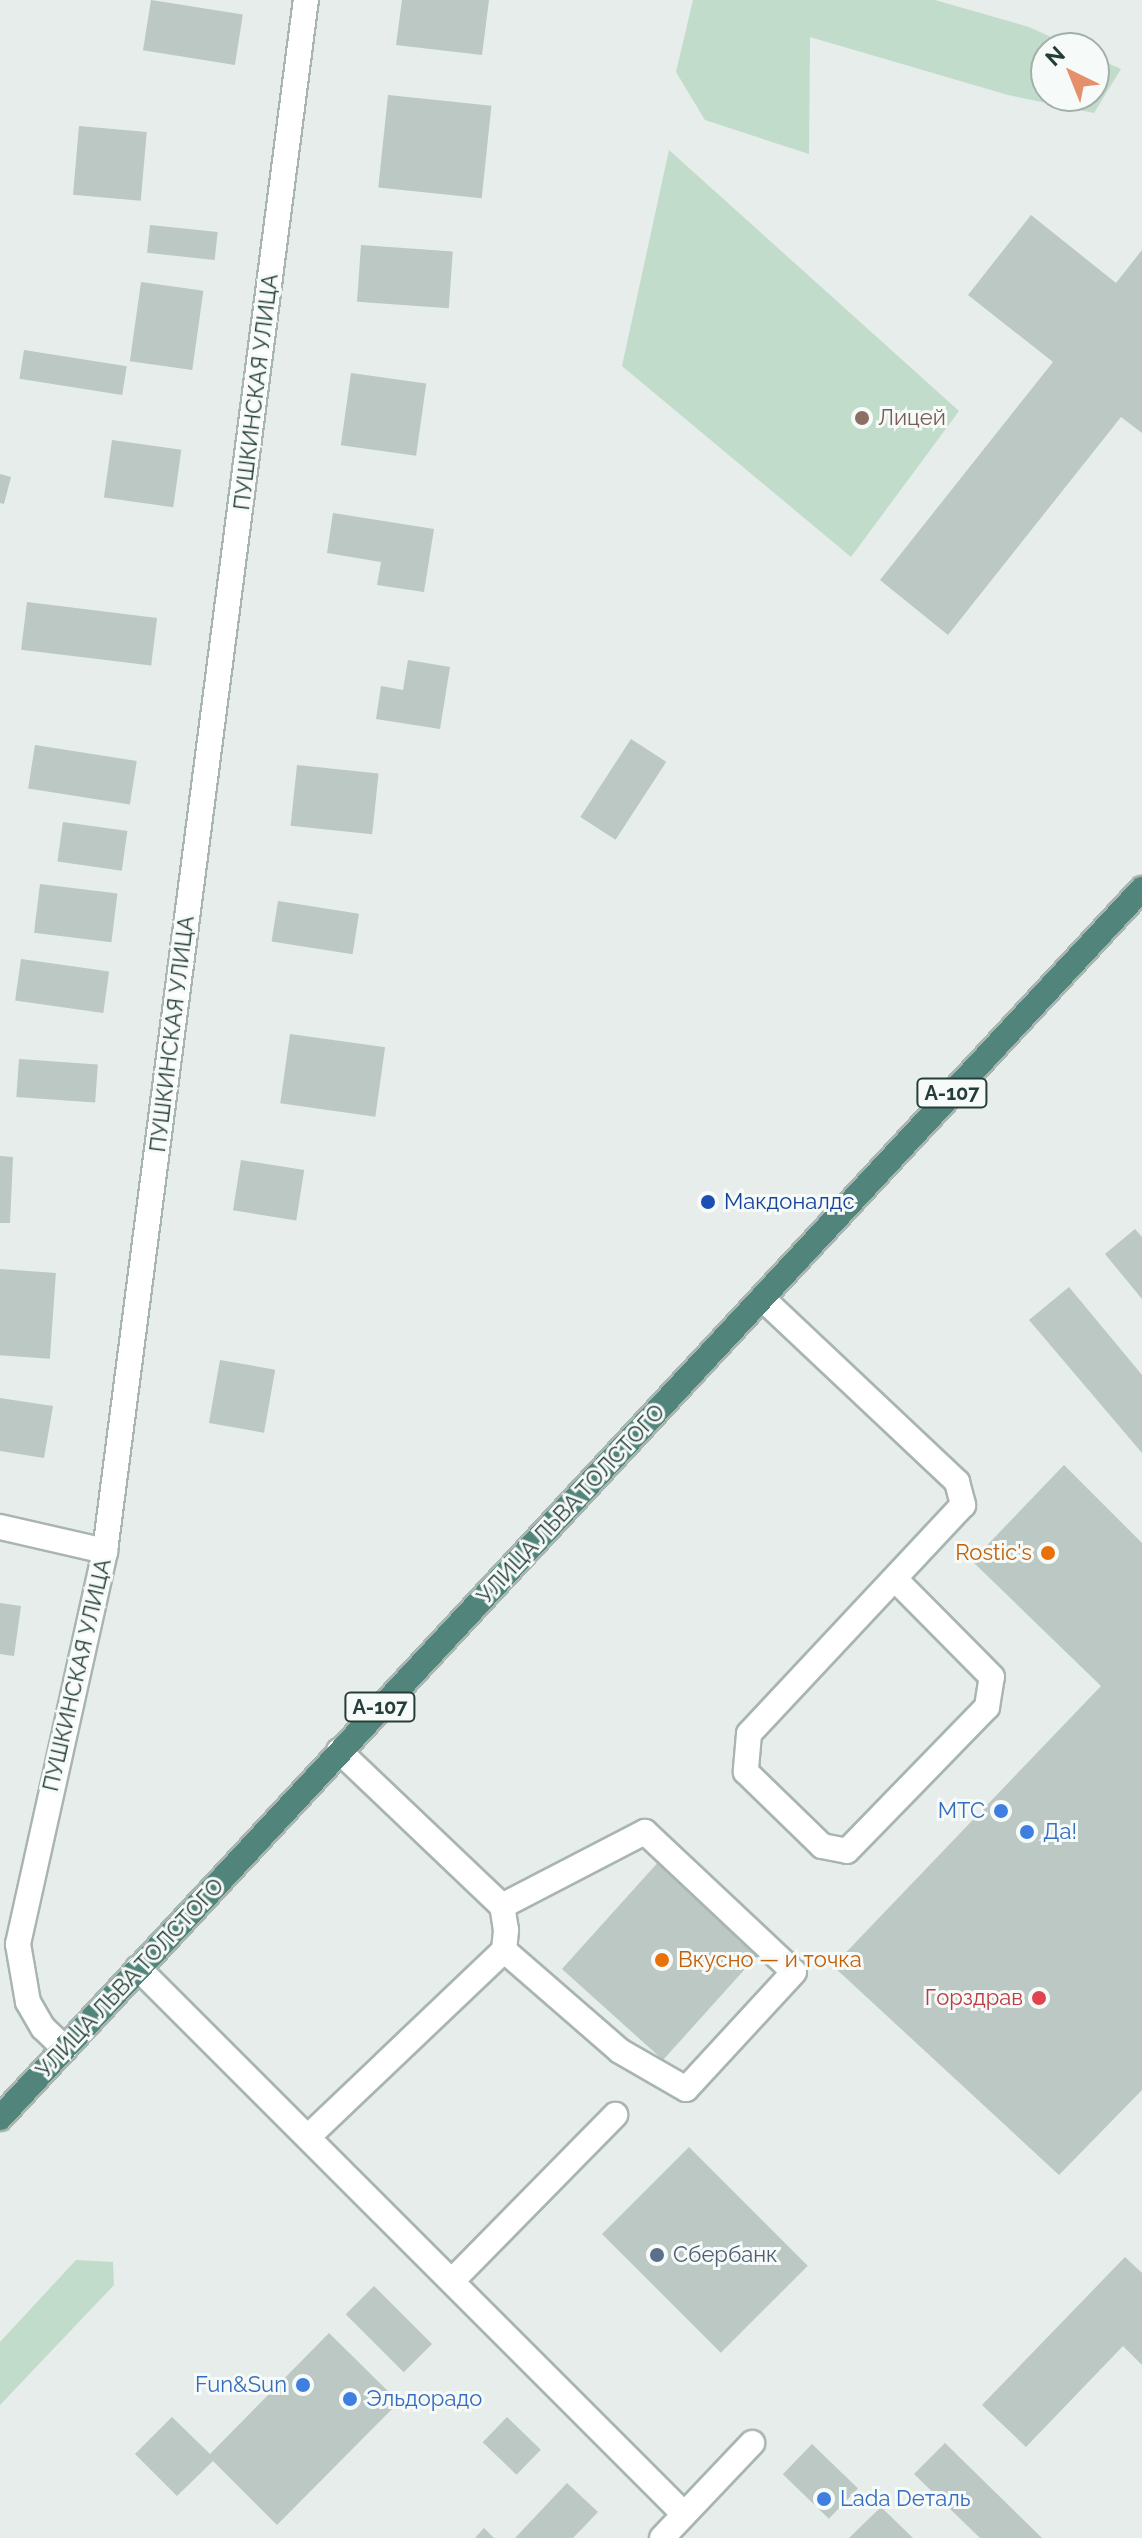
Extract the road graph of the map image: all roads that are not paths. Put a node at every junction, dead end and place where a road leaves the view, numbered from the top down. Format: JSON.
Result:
{"nodes":[{"id":1,"x":306,"y":0,"type":"edge"},
{"id":2,"x":1142,"y":889,"type":"edge"},
{"id":3,"x":763,"y":1299,"type":"junction"},
{"id":4,"x":0,"y":1527,"type":"edge"},
{"id":5,"x":105,"y":1551,"type":"junction"},
{"id":6,"x":896,"y":1580,"type":"junction"},
{"id":7,"x":339,"y":1751,"type":"junction"},
{"id":8,"x":502,"y":1906,"type":"junction"},
{"id":9,"x":11,"y":1915,"type":"edge"},
{"id":10,"x":504,"y":1950,"type":"junction"},
{"id":11,"x":138,"y":1968,"type":"junction"},
{"id":12,"x":65,"y":2049,"type":"junction"},
{"id":13,"x":615,"y":2115,"type":"dead end"},
{"id":14,"x":0,"y":2118,"type":"edge"},
{"id":15,"x":309,"y":2136,"type":"junction"},
{"id":16,"x":452,"y":2281,"type":"junction"},
{"id":17,"x":752,"y":2443,"type":"dead end"},
{"id":18,"x":683,"y":2513,"type":"junction"},
{"id":19,"x":662,"y":2538,"type":"edge"}],
"edges":[{"from":1,"to":5,"type":"street","name":"ПУШКИНСКАЯ УЛИЦА"},
{"from":2,"to":3,"type":"highway","name":"УЛИЦА ЛЬВА ТОЛСТОГО","number":"А-107"},
{"from":3,"to":6,"type":"street"},
{"from":3,"to":7,"type":"highway","name":"УЛИЦА ЛЬВА ТОЛСТОГО","number":"А-107"},
{"from":4,"to":5,"type":"street"},
{"from":5,"to":9,"type":"street","name":"ПУШКИНСКАЯ УЛИЦА"},
{"from":6,"to":6,"type":"street"},
{"from":7,"to":8,"type":"street"},
{"from":7,"to":11,"type":"highway","name":"УЛИЦА ЛЬВА ТОЛСТОГО","number":"А-107"},
{"from":8,"to":10,"type":"street"},
{"from":8,"to":10,"type":"street"},
{"from":9,"to":12,"type":"street","name":"ПУШКИНСКАЯ УЛИЦА"},
{"from":10,"to":15,"type":"street"},
{"from":11,"to":12,"type":"highway","name":"УЛИЦА ЛЬВА ТОЛСТОГО","number":"А-107"},
{"from":11,"to":15,"type":"street"},
{"from":12,"to":14,"type":"highway","name":"УЛИЦА ЛЬВА ТОЛСТОГО","number":"А-107"},
{"from":13,"to":16,"type":"street"},
{"from":15,"to":16,"type":"street"},
{"from":16,"to":18,"type":"street"},
{"from":17,"to":18,"type":"street"},
{"from":18,"to":19,"type":"street"}]}
